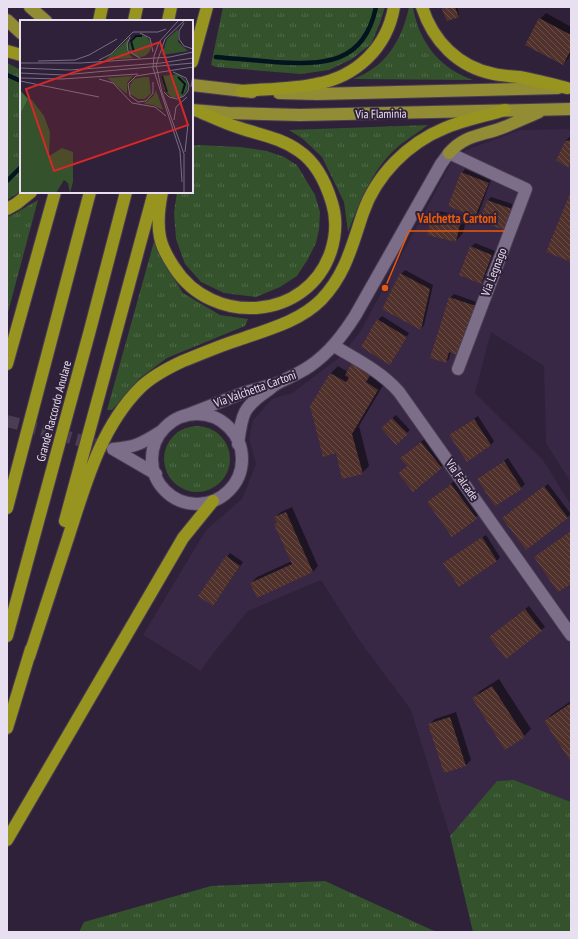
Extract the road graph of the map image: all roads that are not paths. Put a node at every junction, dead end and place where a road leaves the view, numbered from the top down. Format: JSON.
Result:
{"nodes":[{"id":1,"x":30,"y":7,"type":"edge"},
{"id":2,"x":102,"y":7,"type":"edge"},
{"id":3,"x":137,"y":7,"type":"edge"},
{"id":4,"x":172,"y":7,"type":"edge"},
{"id":5,"x":206,"y":7,"type":"edge"},
{"id":6,"x":394,"y":7,"type":"edge"},
{"id":7,"x":422,"y":7,"type":"edge"},
{"id":8,"x":7,"y":20,"type":"edge"},
{"id":9,"x":45,"y":20,"type":"edge"},
{"id":10,"x":99,"y":20,"type":"edge"},
{"id":11,"x":134,"y":20,"type":"edge"},
{"id":12,"x":168,"y":20,"type":"edge"},
{"id":13,"x":20,"y":32,"type":"edge"},
{"id":14,"x":7,"y":51,"type":"edge"},
{"id":15,"x":20,"y":54,"type":"edge"},
{"id":16,"x":193,"y":58,"type":"edge"},
{"id":17,"x":193,"y":85,"type":"edge"},
{"id":18,"x":569,"y":88,"type":"edge"},
{"id":19,"x":242,"y":91,"type":"junction"},
{"id":20,"x":571,"y":109,"type":"edge"},
{"id":21,"x":505,"y":110,"type":"junction"},
{"id":22,"x":544,"y":110,"type":"junction"},
{"id":23,"x":195,"y":111,"type":"edge"},
{"id":24,"x":449,"y":153,"type":"junction"},
{"id":25,"x":30,"y":193,"type":"edge"},
{"id":26,"x":55,"y":193,"type":"edge"},
{"id":27,"x":90,"y":193,"type":"edge"},
{"id":28,"x":126,"y":193,"type":"edge"},
{"id":29,"x":154,"y":193,"type":"edge"},
{"id":30,"x":162,"y":193,"type":"edge"},
{"id":31,"x":7,"y":209,"type":"edge"},
{"id":32,"x":334,"y":346,"type":"junction"},
{"id":33,"x":7,"y":364,"type":"edge"},
{"id":34,"x":458,"y":369,"type":"dead end"},
{"id":35,"x":278,"y":383,"type":"junction"},
{"id":36,"x":184,"y":416,"type":"junction"},
{"id":37,"x":161,"y":432,"type":"junction"},
{"id":38,"x":238,"y":444,"type":"junction"},
{"id":39,"x":156,"y":474,"type":"junction"},
{"id":40,"x":213,"y":501,"type":"junction"},
{"id":41,"x":7,"y":508,"type":"edge"},
{"id":42,"x":571,"y":635,"type":"edge"},
{"id":43,"x":7,"y":636,"type":"edge"},
{"id":44,"x":29,"y":657,"type":"junction"},
{"id":45,"x":7,"y":728,"type":"edge"},
{"id":46,"x":7,"y":840,"type":"edge"}],
"edges":[{"from":1,"to":9,"type":"highway"},
{"from":2,"to":10,"type":"highway"},
{"from":3,"to":11,"type":"highway"},
{"from":4,"to":12,"type":"highway"},
{"from":5,"to":16,"type":"highway"},
{"from":6,"to":19,"type":"highway"},
{"from":7,"to":18,"type":"highway"},
{"from":8,"to":13,"type":"highway"},
{"from":14,"to":15,"type":"highway"},
{"from":17,"to":19,"type":"highway","name":"Via Flaminia"},
{"from":18,"to":19,"type":"highway","name":"Via Flaminia"},
{"from":20,"to":22,"type":"highway","name":"Via Flaminia"},
{"from":21,"to":22,"type":"highway","name":"Via Flaminia"},
{"from":21,"to":23,"type":"highway","name":"Via Flaminia"},
{"from":21,"to":44,"type":"highway"},
{"from":22,"to":24,"type":"highway"},
{"from":23,"to":30,"type":"highway"},
{"from":24,"to":32,"type":"street","name":"Via Valchetta Cartoni"},
{"from":24,"to":34,"type":"street","name":"Via Legnago"},
{"from":25,"to":31,"type":"highway"},
{"from":26,"to":33,"type":"highway"},
{"from":27,"to":41,"type":"highway","name":"Grande Raccordo Anulare"},
{"from":28,"to":43,"type":"highway","name":"Grande Raccordo Anulare"},
{"from":29,"to":44,"type":"highway"},
{"from":32,"to":35,"type":"street","name":"Via Valchetta Cartoni"},
{"from":32,"to":42,"type":"street","name":"Via Falcade"},
{"from":35,"to":36,"type":"street","name":"Via Valchetta Cartoni"},
{"from":35,"to":38,"type":"street"},
{"from":36,"to":37,"type":"street","name":"Via Valchetta Cartoni"},
{"from":36,"to":38,"type":"street","name":"Via Valchetta Cartoni"},
{"from":37,"to":39,"type":"street","name":"Via Valchetta Cartoni"},
{"from":37,"to":39,"type":"street"},
{"from":38,"to":40,"type":"street","name":"Via Valchetta Cartoni"},
{"from":39,"to":40,"type":"street","name":"Via Valchetta Cartoni"},
{"from":40,"to":46,"type":"highway"},
{"from":44,"to":45,"type":"highway"}]}
